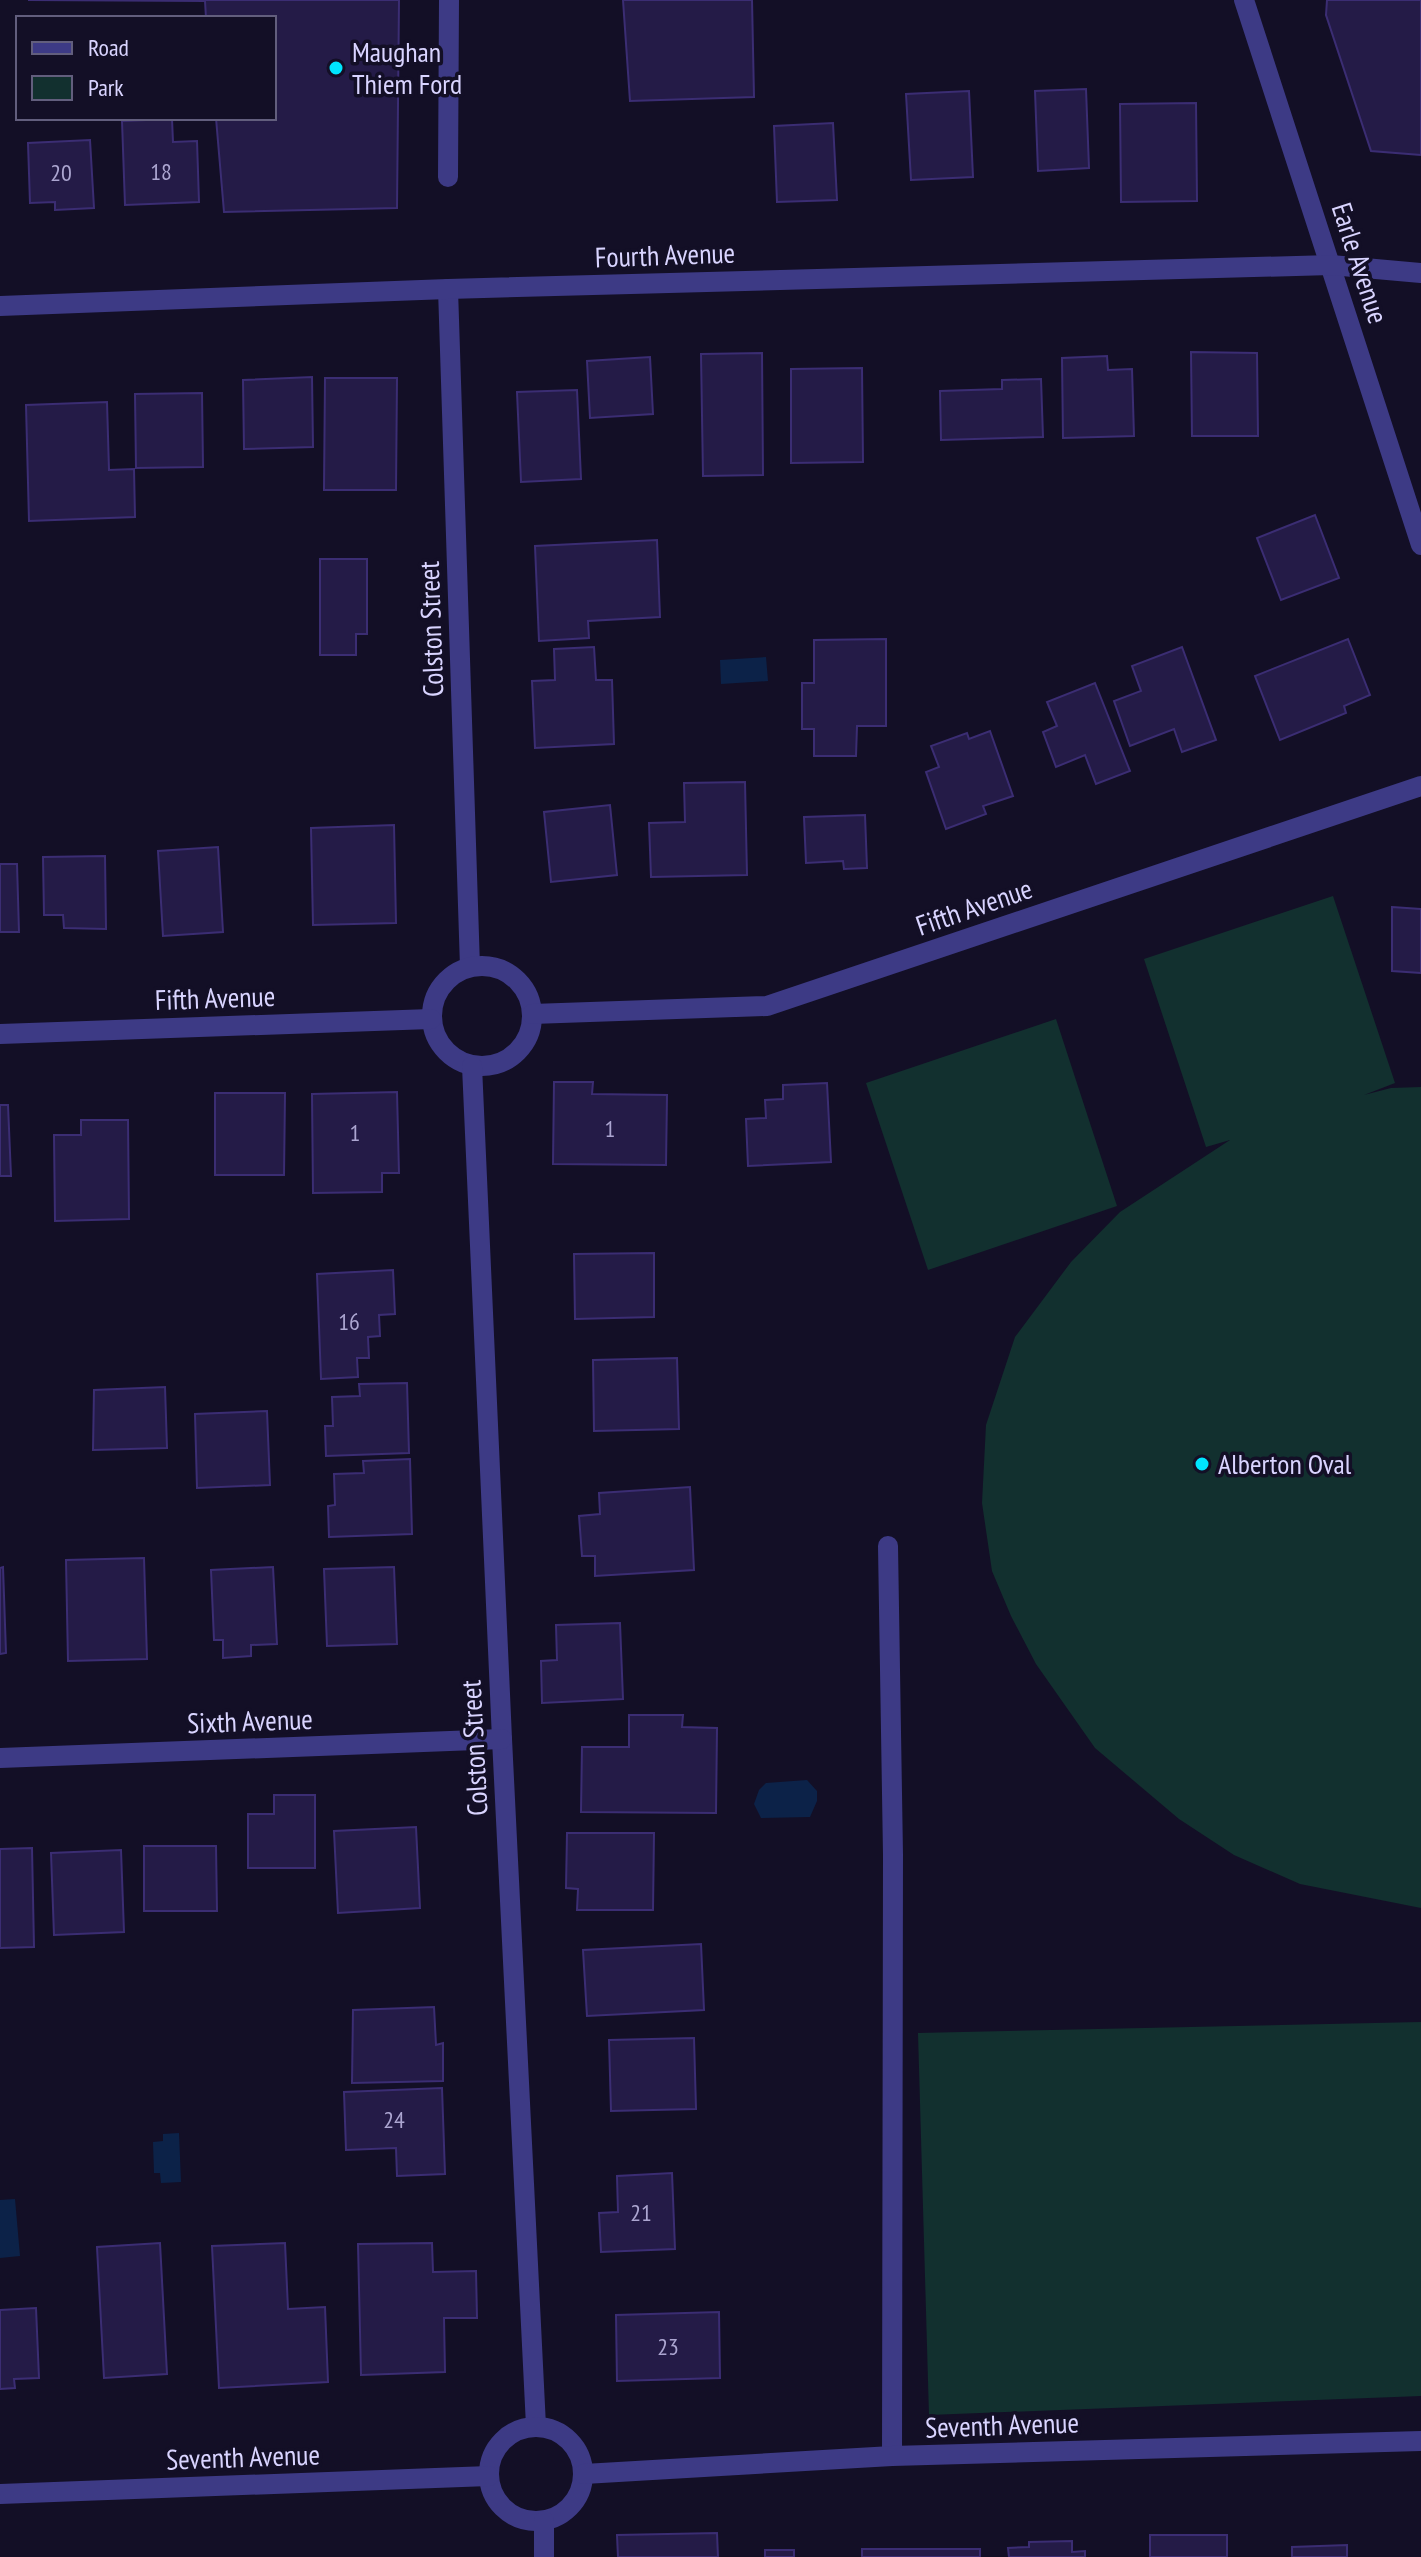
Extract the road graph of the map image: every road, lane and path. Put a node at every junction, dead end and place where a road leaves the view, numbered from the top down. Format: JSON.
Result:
{"nodes":[{"id":1,"x":449,"y":0,"type":"edge"},
{"id":2,"x":1244,"y":0,"type":"edge"},
{"id":3,"x":448,"y":177,"type":"dead end"},
{"id":4,"x":1331,"y":265,"type":"junction"},
{"id":5,"x":1421,"y":273,"type":"edge"},
{"id":6,"x":448,"y":289,"type":"junction"},
{"id":7,"x":0,"y":306,"type":"edge"},
{"id":8,"x":1421,"y":545,"type":"edge"},
{"id":9,"x":1421,"y":786,"type":"edge"},
{"id":10,"x":470,"y":967,"type":"junction"},
{"id":11,"x":532,"y":1014,"type":"junction"},
{"id":12,"x":431,"y":1019,"type":"junction"},
{"id":13,"x":0,"y":1034,"type":"edge"},
{"id":14,"x":472,"y":1066,"type":"junction"},
{"id":15,"x":888,"y":1546,"type":"dead end"},
{"id":16,"x":502,"y":1739,"type":"junction"},
{"id":17,"x":0,"y":1758,"type":"edge"},
{"id":18,"x":536,"y":2426,"type":"junction"},
{"id":19,"x":1421,"y":2441,"type":"edge"},
{"id":20,"x":892,"y":2456,"type":"junction"},
{"id":21,"x":584,"y":2474,"type":"junction"},
{"id":22,"x":489,"y":2476,"type":"junction"},
{"id":23,"x":0,"y":2494,"type":"edge"},
{"id":24,"x":544,"y":2521,"type":"junction"},
{"id":25,"x":544,"y":2557,"type":"edge"}],
"edges":[{"from":1,"to":3,"type":"street"},
{"from":2,"to":4,"type":"street","name":"Earle Avenue"},
{"from":4,"to":5,"type":"street","name":"Fourth Avenue"},
{"from":4,"to":6,"type":"street","name":"Fourth Avenue"},
{"from":4,"to":8,"type":"street","name":"Earle Avenue"},
{"from":6,"to":7,"type":"street","name":"Fourth Avenue"},
{"from":6,"to":10,"type":"street","name":"Colston Street"},
{"from":9,"to":11,"type":"street","name":"Fifth Avenue"},
{"from":10,"to":11,"type":"street"},
{"from":10,"to":12,"type":"street"},
{"from":11,"to":14,"type":"street"},
{"from":12,"to":13,"type":"street","name":"Fifth Avenue"},
{"from":12,"to":14,"type":"street"},
{"from":14,"to":16,"type":"street","name":"Colston Street"},
{"from":15,"to":20,"type":"street"},
{"from":16,"to":17,"type":"street","name":"Sixth Avenue"},
{"from":16,"to":18,"type":"street","name":"Colston Street"},
{"from":18,"to":21,"type":"street"},
{"from":18,"to":22,"type":"street"},
{"from":19,"to":20,"type":"street","name":"Seventh Avenue"},
{"from":20,"to":21,"type":"street","name":"Seventh Avenue"},
{"from":21,"to":24,"type":"street"},
{"from":22,"to":23,"type":"street","name":"Seventh Avenue"},
{"from":22,"to":24,"type":"street"},
{"from":24,"to":25,"type":"street"}]}
